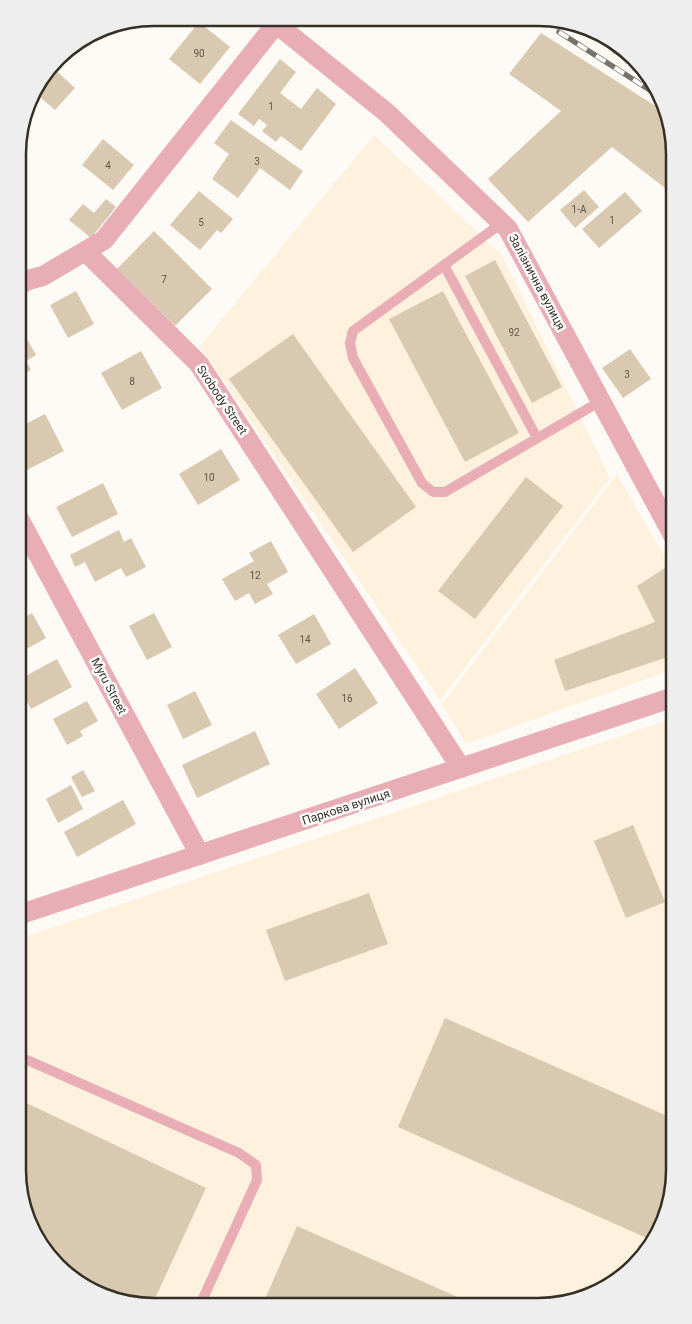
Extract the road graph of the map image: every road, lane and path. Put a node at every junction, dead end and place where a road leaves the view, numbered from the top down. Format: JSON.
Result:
{"nodes":[{"id":1,"x":268,"y":27,"type":"edge"},
{"id":2,"x":279,"y":27,"type":"edge"},
{"id":3,"x":502,"y":223,"type":"junction"},
{"id":4,"x":86,"y":252,"type":"junction"},
{"id":5,"x":444,"y":265,"type":"junction"},
{"id":6,"x":26,"y":281,"type":"edge"},
{"id":7,"x":601,"y":401,"type":"junction"},
{"id":8,"x":537,"y":438,"type":"junction"},
{"id":9,"x":666,"y":521,"type":"edge"},
{"id":10,"x":26,"y":532,"type":"edge"},
{"id":11,"x":665,"y":700,"type":"edge"},
{"id":12,"x":461,"y":768,"type":"junction"},
{"id":13,"x":200,"y":855,"type":"junction"},
{"id":14,"x":26,"y":913,"type":"edge"},
{"id":15,"x":26,"y":1060,"type":"edge"},
{"id":16,"x":204,"y":1298,"type":"edge"}],
"edges":[{"from":1,"to":4,"type":"street"},
{"from":2,"to":3,"type":"street","name":"Залізнична вулиця"},
{"from":3,"to":5,"type":"lane"},
{"from":3,"to":7,"type":"street","name":"Залізнична вулиця"},
{"from":4,"to":6,"type":"street"},
{"from":4,"to":12,"type":"street","name":"Svobody Street"},
{"from":5,"to":8,"type":"lane"},
{"from":5,"to":8,"type":"lane"},
{"from":7,"to":8,"type":"lane"},
{"from":7,"to":9,"type":"street","name":"Залізнична вулиця"},
{"from":10,"to":13,"type":"street","name":"Myru Street"},
{"from":11,"to":12,"type":"street","name":"Паркова вулиця"},
{"from":12,"to":13,"type":"street","name":"Паркова вулиця"},
{"from":13,"to":14,"type":"street","name":"Паркова вулиця"},
{"from":15,"to":16,"type":"lane"}]}
